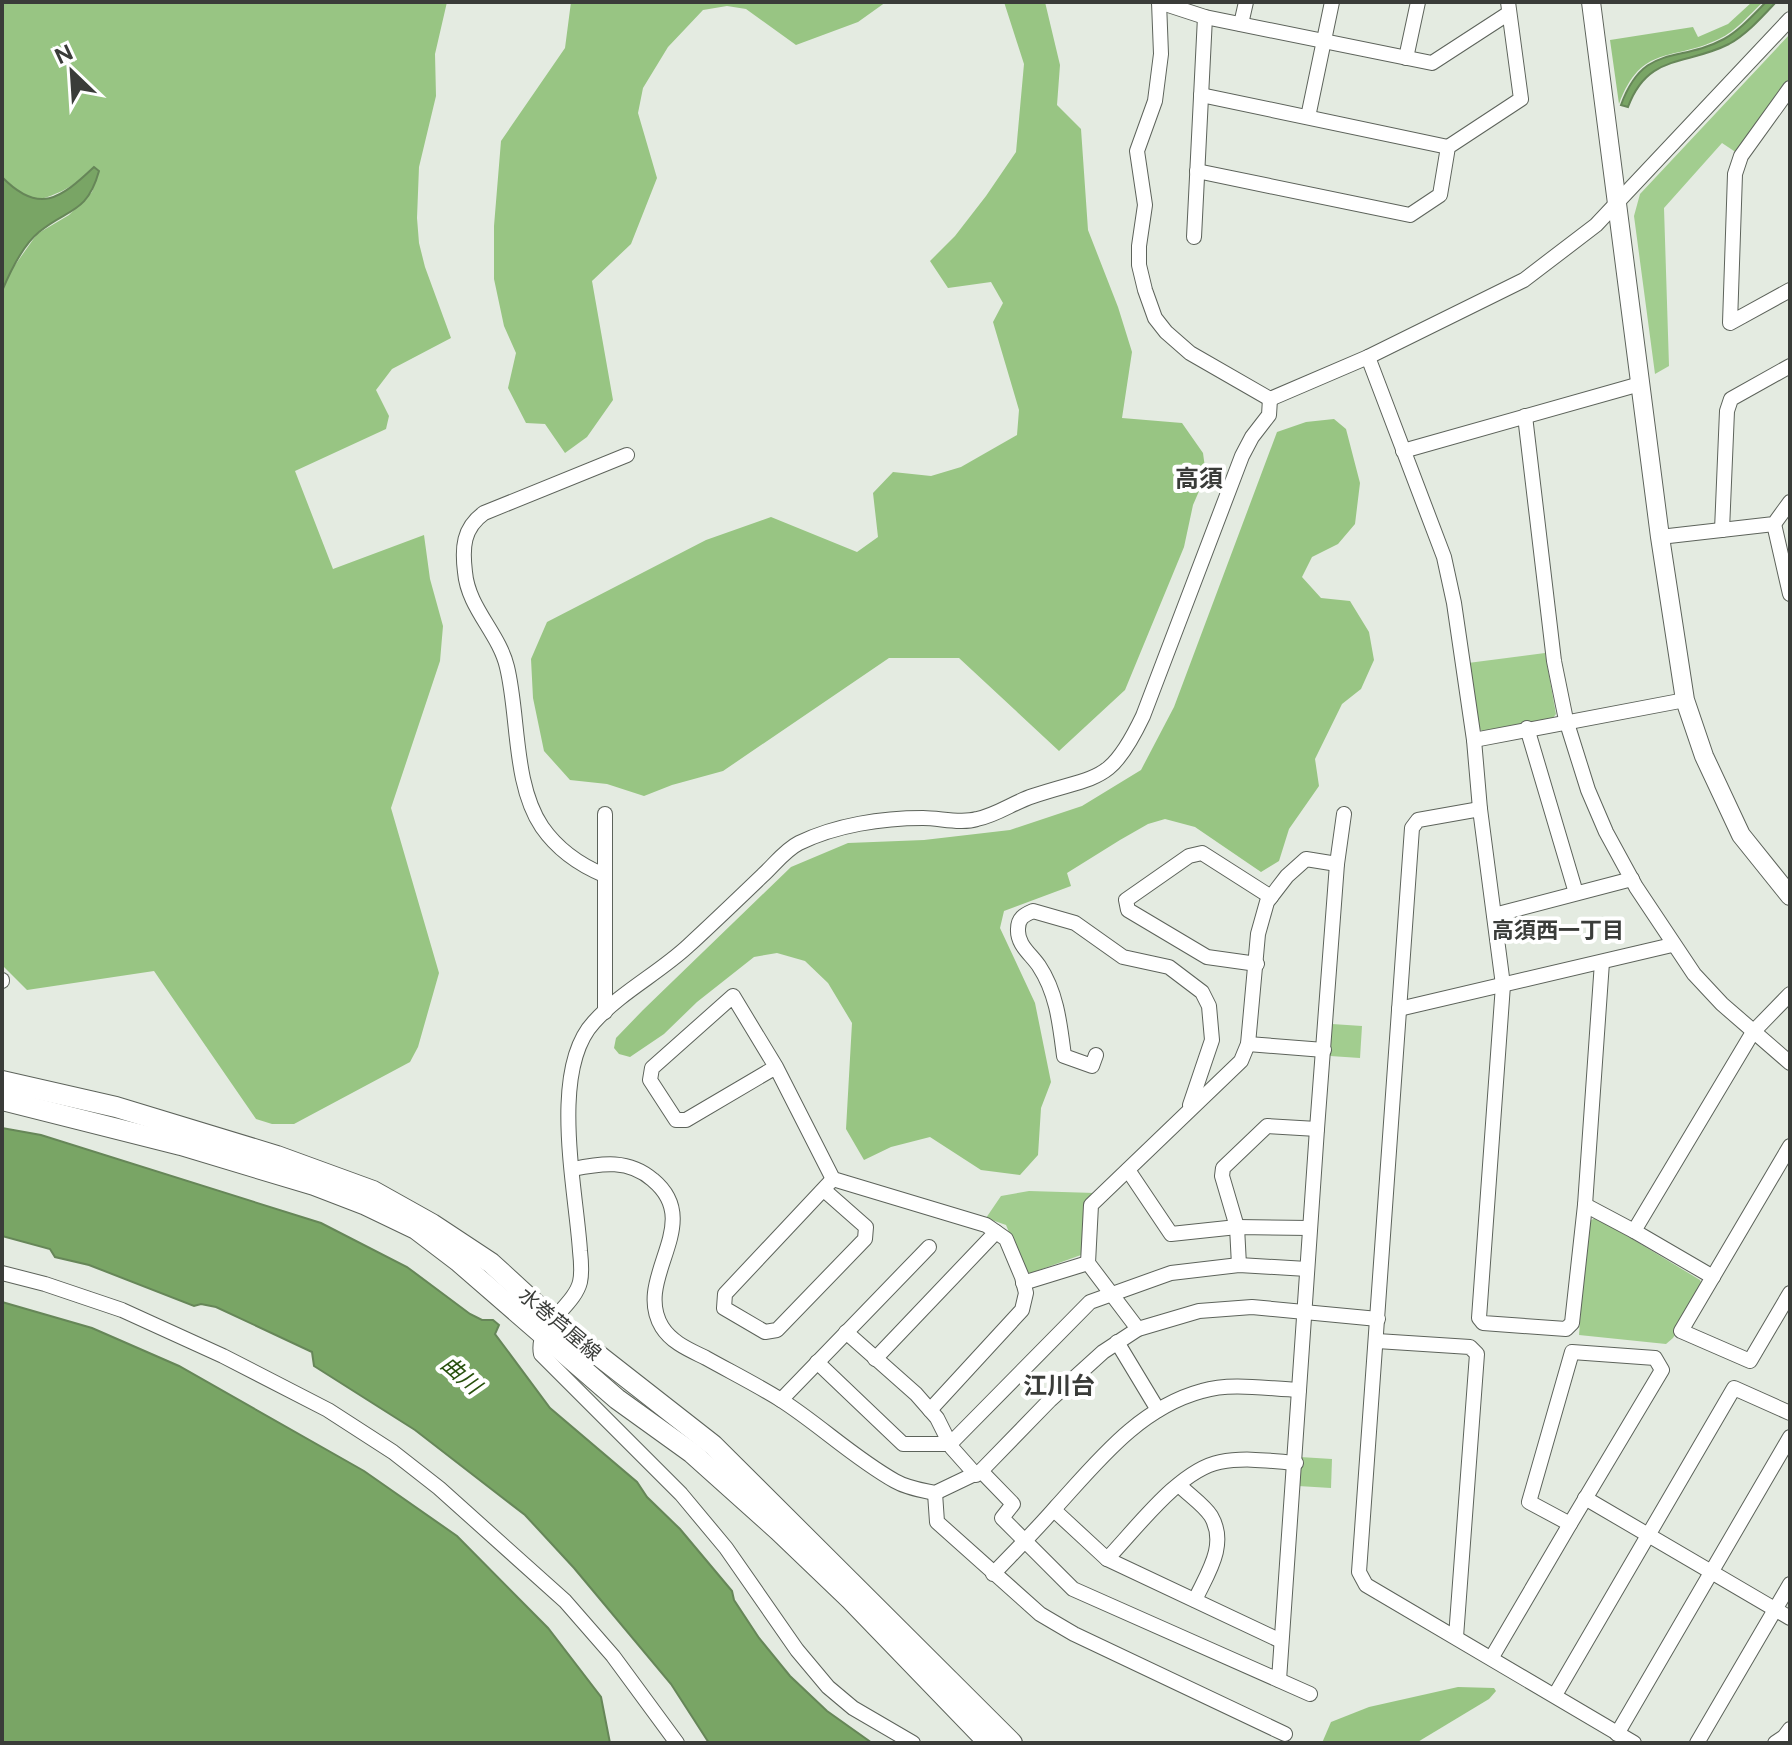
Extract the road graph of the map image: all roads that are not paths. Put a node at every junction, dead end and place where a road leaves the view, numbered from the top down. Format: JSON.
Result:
{"nodes":[{"id":1,"x":1159,"y":2,"type":"edge"},
{"id":2,"x":1246,"y":2,"type":"edge"},
{"id":3,"x":1332,"y":2,"type":"edge"},
{"id":4,"x":1418,"y":2,"type":"edge"},
{"id":5,"x":1591,"y":2,"type":"edge"},
{"id":6,"x":1508,"y":8,"type":"edge"},
{"id":7,"x":1205,"y":17,"type":"junction"},
{"id":8,"x":1790,"y":19,"type":"edge"},
{"id":9,"x":1241,"y":24,"type":"junction"},
{"id":10,"x":1324,"y":41,"type":"junction"},
{"id":11,"x":1406,"y":58,"type":"junction"},
{"id":12,"x":1790,"y":88,"type":"edge"},
{"id":13,"x":1201,"y":95,"type":"junction"},
{"id":14,"x":1308,"y":117,"type":"junction"},
{"id":15,"x":1448,"y":147,"type":"junction"},
{"id":16,"x":1197,"y":171,"type":"junction"},
{"id":17,"x":1618,"y":199,"type":"junction"},
{"id":18,"x":1194,"y":237,"type":"dead end"},
{"id":19,"x":1790,"y":290,"type":"edge"},
{"id":20,"x":1368,"y":357,"type":"junction"},
{"id":21,"x":1790,"y":366,"type":"edge"},
{"id":22,"x":1640,"y":384,"type":"junction"},
{"id":23,"x":1270,"y":399,"type":"junction"},
{"id":24,"x":1525,"y":416,"type":"junction"},
{"id":25,"x":1403,"y":451,"type":"junction"},
{"id":26,"x":627,"y":455,"type":"dead end"},
{"id":27,"x":1790,"y":502,"type":"edge"},
{"id":28,"x":1782,"y":518,"type":"edge"},
{"id":29,"x":1722,"y":530,"type":"junction"},
{"id":30,"x":1660,"y":537,"type":"junction"},
{"id":31,"x":1790,"y":594,"type":"edge"},
{"id":32,"x":1685,"y":700,"type":"junction"},
{"id":33,"x":1566,"y":720,"type":"junction"},
{"id":34,"x":1527,"y":728,"type":"junction"},
{"id":35,"x":1474,"y":740,"type":"junction"},
{"id":36,"x":1480,"y":809,"type":"junction"},
{"id":37,"x":605,"y":814,"type":"dead end"},
{"id":38,"x":1344,"y":814,"type":"dead end"},
{"id":39,"x":1337,"y":864,"type":"junction"},
{"id":40,"x":604,"y":875,"type":"junction"},
{"id":41,"x":1632,"y":879,"type":"junction"},
{"id":42,"x":1576,"y":893,"type":"junction"},
{"id":43,"x":1790,"y":896,"type":"edge"},
{"id":44,"x":1271,"y":897,"type":"junction"},
{"id":45,"x":1494,"y":915,"type":"junction"},
{"id":46,"x":1672,"y":945,"type":"junction"},
{"id":47,"x":1602,"y":962,"type":"junction"},
{"id":48,"x":1257,"y":964,"type":"junction"},
{"id":49,"x":1503,"y":985,"type":"junction"},
{"id":50,"x":1790,"y":994,"type":"edge"},
{"id":51,"x":1399,"y":1009,"type":"junction"},
{"id":52,"x":605,"y":1012,"type":"junction"},
{"id":53,"x":1753,"y":1032,"type":"junction"},
{"id":54,"x":1248,"y":1044,"type":"junction"},
{"id":55,"x":1324,"y":1050,"type":"junction"},
{"id":56,"x":1096,"y":1055,"type":"dead end"},
{"id":57,"x":1790,"y":1063,"type":"edge"},
{"id":58,"x":776,"y":1067,"type":"junction"},
{"id":59,"x":2,"y":1081,"type":"edge"},
{"id":60,"x":2,"y":1100,"type":"edge"},
{"id":61,"x":1189,"y":1109,"type":"junction"},
{"id":62,"x":1317,"y":1129,"type":"junction"},
{"id":63,"x":1790,"y":1146,"type":"edge"},
{"id":64,"x":573,"y":1169,"type":"junction"},
{"id":65,"x":1128,"y":1170,"type":"junction"},
{"id":66,"x":829,"y":1184,"type":"junction"},
{"id":67,"x":1585,"y":1205,"type":"junction"},
{"id":68,"x":1237,"y":1227,"type":"junction"},
{"id":69,"x":1309,"y":1228,"type":"junction"},
{"id":70,"x":1634,"y":1231,"type":"junction"},
{"id":71,"x":996,"y":1232,"type":"junction"},
{"id":72,"x":929,"y":1247,"type":"dead end"},
{"id":73,"x":1088,"y":1263,"type":"junction"},
{"id":74,"x":1239,"y":1265,"type":"junction"},
{"id":75,"x":1307,"y":1269,"type":"junction"},
{"id":76,"x":2,"y":1273,"type":"edge"},
{"id":77,"x":1713,"y":1277,"type":"junction"},
{"id":78,"x":1023,"y":1283,"type":"junction"},
{"id":79,"x":1790,"y":1293,"type":"edge"},
{"id":80,"x":1112,"y":1294,"type":"junction"},
{"id":81,"x":1305,"y":1310,"type":"junction"},
{"id":82,"x":1378,"y":1319,"type":"junction"},
{"id":83,"x":548,"y":1328,"type":"junction"},
{"id":84,"x":1138,"y":1329,"type":"junction"},
{"id":85,"x":846,"y":1332,"type":"junction"},
{"id":86,"x":1377,"y":1341,"type":"junction"},
{"id":87,"x":1117,"y":1342,"type":"junction"},
{"id":88,"x":875,"y":1359,"type":"junction"},
{"id":89,"x":817,"y":1362,"type":"junction"},
{"id":90,"x":1299,"y":1390,"type":"junction"},
{"id":91,"x":781,"y":1400,"type":"junction"},
{"id":92,"x":930,"y":1410,"type":"junction"},
{"id":93,"x":1158,"y":1410,"type":"junction"},
{"id":94,"x":1790,"y":1413,"type":"edge"},
{"id":95,"x":1790,"y":1437,"type":"edge"},
{"id":96,"x":950,"y":1444,"type":"junction"},
{"id":97,"x":1296,"y":1463,"type":"junction"},
{"id":98,"x":979,"y":1473,"type":"junction"},
{"id":99,"x":1179,"y":1485,"type":"junction"},
{"id":100,"x":935,"y":1493,"type":"junction"},
{"id":101,"x":1585,"y":1498,"type":"junction"},
{"id":102,"x":1054,"y":1510,"type":"junction"},
{"id":103,"x":1570,"y":1524,"type":"junction"},
{"id":104,"x":1647,"y":1535,"type":"junction"},
{"id":105,"x":1025,"y":1541,"type":"junction"},
{"id":106,"x":1107,"y":1559,"type":"junction"},
{"id":107,"x":1710,"y":1571,"type":"junction"},
{"id":108,"x":993,"y":1574,"type":"junction"},
{"id":109,"x":1790,"y":1584,"type":"edge"},
{"id":110,"x":1195,"y":1600,"type":"junction"},
{"id":111,"x":1775,"y":1609,"type":"junction"},
{"id":112,"x":1790,"y":1618,"type":"edge"},
{"id":113,"x":1456,"y":1637,"type":"junction"},
{"id":114,"x":1281,"y":1641,"type":"junction"},
{"id":115,"x":1492,"y":1657,"type":"junction"},
{"id":116,"x":1279,"y":1680,"type":"junction"},
{"id":117,"x":1310,"y":1694,"type":"dead end"},
{"id":118,"x":1555,"y":1695,"type":"junction"},
{"id":119,"x":1790,"y":1729,"type":"edge"},
{"id":120,"x":1285,"y":1734,"type":"dead end"},
{"id":121,"x":1617,"y":1734,"type":"junction"},
{"id":122,"x":677,"y":1743,"type":"edge"},
{"id":123,"x":913,"y":1743,"type":"edge"},
{"id":124,"x":989,"y":1743,"type":"edge"},
{"id":125,"x":1012,"y":1743,"type":"edge"},
{"id":126,"x":1634,"y":1743,"type":"edge"},
{"id":127,"x":1697,"y":1743,"type":"edge"},
{"id":128,"x":1775,"y":1743,"type":"edge"}],
"edges":[{"from":1,"to":7,"type":"street"},
{"from":1,"to":23,"type":"street"},
{"from":2,"to":9,"type":"street"},
{"from":3,"to":10,"type":"street"},
{"from":4,"to":11,"type":"street"},
{"from":5,"to":17,"type":"street"},
{"from":6,"to":11,"type":"street"},
{"from":6,"to":15,"type":"street"},
{"from":7,"to":9,"type":"street"},
{"from":7,"to":13,"type":"street"},
{"from":8,"to":17,"type":"street"},
{"from":9,"to":10,"type":"street"},
{"from":10,"to":11,"type":"street"},
{"from":10,"to":14,"type":"street"},
{"from":12,"to":19,"type":"street"},
{"from":13,"to":14,"type":"street"},
{"from":13,"to":16,"type":"street"},
{"from":14,"to":15,"type":"street"},
{"from":15,"to":16,"type":"street"},
{"from":16,"to":18,"type":"street"},
{"from":17,"to":20,"type":"street"},
{"from":17,"to":22,"type":"street"},
{"from":20,"to":23,"type":"street"},
{"from":20,"to":25,"type":"street"},
{"from":21,"to":29,"type":"street"},
{"from":22,"to":24,"type":"street"},
{"from":22,"to":30,"type":"street"},
{"from":23,"to":52,"type":"street"},
{"from":24,"to":25,"type":"street"},
{"from":24,"to":33,"type":"street"},
{"from":25,"to":35,"type":"street"},
{"from":26,"to":40,"type":"street"},
{"from":27,"to":28,"type":"street"},
{"from":28,"to":29,"type":"street"},
{"from":28,"to":31,"type":"street"},
{"from":29,"to":30,"type":"street"},
{"from":30,"to":32,"type":"street"},
{"from":32,"to":33,"type":"street"},
{"from":32,"to":43,"type":"street"},
{"from":33,"to":34,"type":"street"},
{"from":33,"to":41,"type":"street"},
{"from":34,"to":35,"type":"street"},
{"from":34,"to":42,"type":"street"},
{"from":35,"to":36,"type":"street"},
{"from":36,"to":45,"type":"street"},
{"from":36,"to":51,"type":"street"},
{"from":37,"to":40,"type":"street"},
{"from":38,"to":39,"type":"street"},
{"from":39,"to":44,"type":"street"},
{"from":39,"to":55,"type":"street"},
{"from":40,"to":52,"type":"street"},
{"from":41,"to":42,"type":"street"},
{"from":41,"to":46,"type":"street"},
{"from":42,"to":45,"type":"street"},
{"from":44,"to":48,"type":"street"},
{"from":44,"to":48,"type":"street"},
{"from":45,"to":49,"type":"street"},
{"from":46,"to":47,"type":"street"},
{"from":46,"to":53,"type":"street"},
{"from":47,"to":49,"type":"street"},
{"from":47,"to":67,"type":"street"},
{"from":48,"to":54,"type":"street"},
{"from":49,"to":51,"type":"street"},
{"from":49,"to":67,"type":"street"},
{"from":50,"to":53,"type":"street"},
{"from":51,"to":82,"type":"street"},
{"from":52,"to":64,"type":"street"},
{"from":53,"to":57,"type":"street"},
{"from":53,"to":70,"type":"street"},
{"from":54,"to":55,"type":"street"},
{"from":54,"to":61,"type":"street"},
{"from":55,"to":62,"type":"street"},
{"from":56,"to":61,"type":"street"},
{"from":58,"to":58,"type":"street"},
{"from":58,"to":66,"type":"street"},
{"from":59,"to":83,"type":"main road","name":"水巻芦屋線"},
{"from":60,"to":83,"type":"main road","name":"水巻芦屋線"},
{"from":61,"to":65,"type":"street"},
{"from":62,"to":68,"type":"street"},
{"from":62,"to":69,"type":"street"},
{"from":63,"to":77,"type":"street"},
{"from":64,"to":83,"type":"street"},
{"from":64,"to":91,"type":"street"},
{"from":65,"to":68,"type":"street"},
{"from":65,"to":73,"type":"street"},
{"from":66,"to":66,"type":"street"},
{"from":66,"to":71,"type":"street"},
{"from":67,"to":70,"type":"street"},
{"from":68,"to":69,"type":"street"},
{"from":68,"to":74,"type":"street"},
{"from":69,"to":75,"type":"street"},
{"from":70,"to":77,"type":"street"},
{"from":71,"to":78,"type":"street"},
{"from":71,"to":88,"type":"street"},
{"from":72,"to":85,"type":"street"},
{"from":73,"to":78,"type":"street"},
{"from":73,"to":80,"type":"street"},
{"from":74,"to":75,"type":"street"},
{"from":74,"to":80,"type":"street"},
{"from":75,"to":81,"type":"street"},
{"from":76,"to":122,"type":"street"},
{"from":77,"to":79,"type":"street"},
{"from":78,"to":92,"type":"street"},
{"from":80,"to":84,"type":"street"},
{"from":80,"to":96,"type":"street"},
{"from":81,"to":82,"type":"street"},
{"from":81,"to":84,"type":"street"},
{"from":81,"to":90,"type":"street"},
{"from":82,"to":86,"type":"street"},
{"from":83,"to":123,"type":"street"},
{"from":83,"to":124,"type":"main road","name":"水巻芦屋線"},
{"from":83,"to":125,"type":"main road","name":"水巻芦屋線"},
{"from":84,"to":87,"type":"street"},
{"from":85,"to":88,"type":"street"},
{"from":85,"to":89,"type":"street"},
{"from":86,"to":113,"type":"street"},
{"from":86,"to":113,"type":"street"},
{"from":87,"to":93,"type":"street"},
{"from":87,"to":98,"type":"street"},
{"from":88,"to":92,"type":"street"},
{"from":89,"to":91,"type":"street"},
{"from":89,"to":96,"type":"street"},
{"from":90,"to":93,"type":"street"},
{"from":90,"to":97,"type":"street"},
{"from":91,"to":100,"type":"street"},
{"from":92,"to":96,"type":"street"},
{"from":93,"to":102,"type":"street"},
{"from":94,"to":104,"type":"street"},
{"from":95,"to":107,"type":"street"},
{"from":96,"to":98,"type":"street"},
{"from":97,"to":99,"type":"street"},
{"from":97,"to":114,"type":"street"},
{"from":98,"to":100,"type":"street"},
{"from":98,"to":105,"type":"street"},
{"from":99,"to":106,"type":"street"},
{"from":99,"to":110,"type":"street"},
{"from":100,"to":108,"type":"street"},
{"from":101,"to":103,"type":"street"},
{"from":101,"to":103,"type":"street"},
{"from":101,"to":104,"type":"street"},
{"from":102,"to":105,"type":"street"},
{"from":102,"to":106,"type":"street"},
{"from":103,"to":115,"type":"street"},
{"from":104,"to":107,"type":"street"},
{"from":104,"to":118,"type":"street"},
{"from":105,"to":108,"type":"street"},
{"from":105,"to":116,"type":"street"},
{"from":106,"to":110,"type":"street"},
{"from":107,"to":111,"type":"street"},
{"from":107,"to":121,"type":"street"},
{"from":108,"to":120,"type":"street"},
{"from":109,"to":111,"type":"street"},
{"from":110,"to":114,"type":"street"},
{"from":111,"to":112,"type":"street"},
{"from":111,"to":127,"type":"street"},
{"from":113,"to":115,"type":"street"},
{"from":114,"to":116,"type":"street"},
{"from":115,"to":118,"type":"street"},
{"from":116,"to":117,"type":"street"},
{"from":118,"to":121,"type":"street"},
{"from":119,"to":128,"type":"street"},
{"from":121,"to":126,"type":"street"}]}
